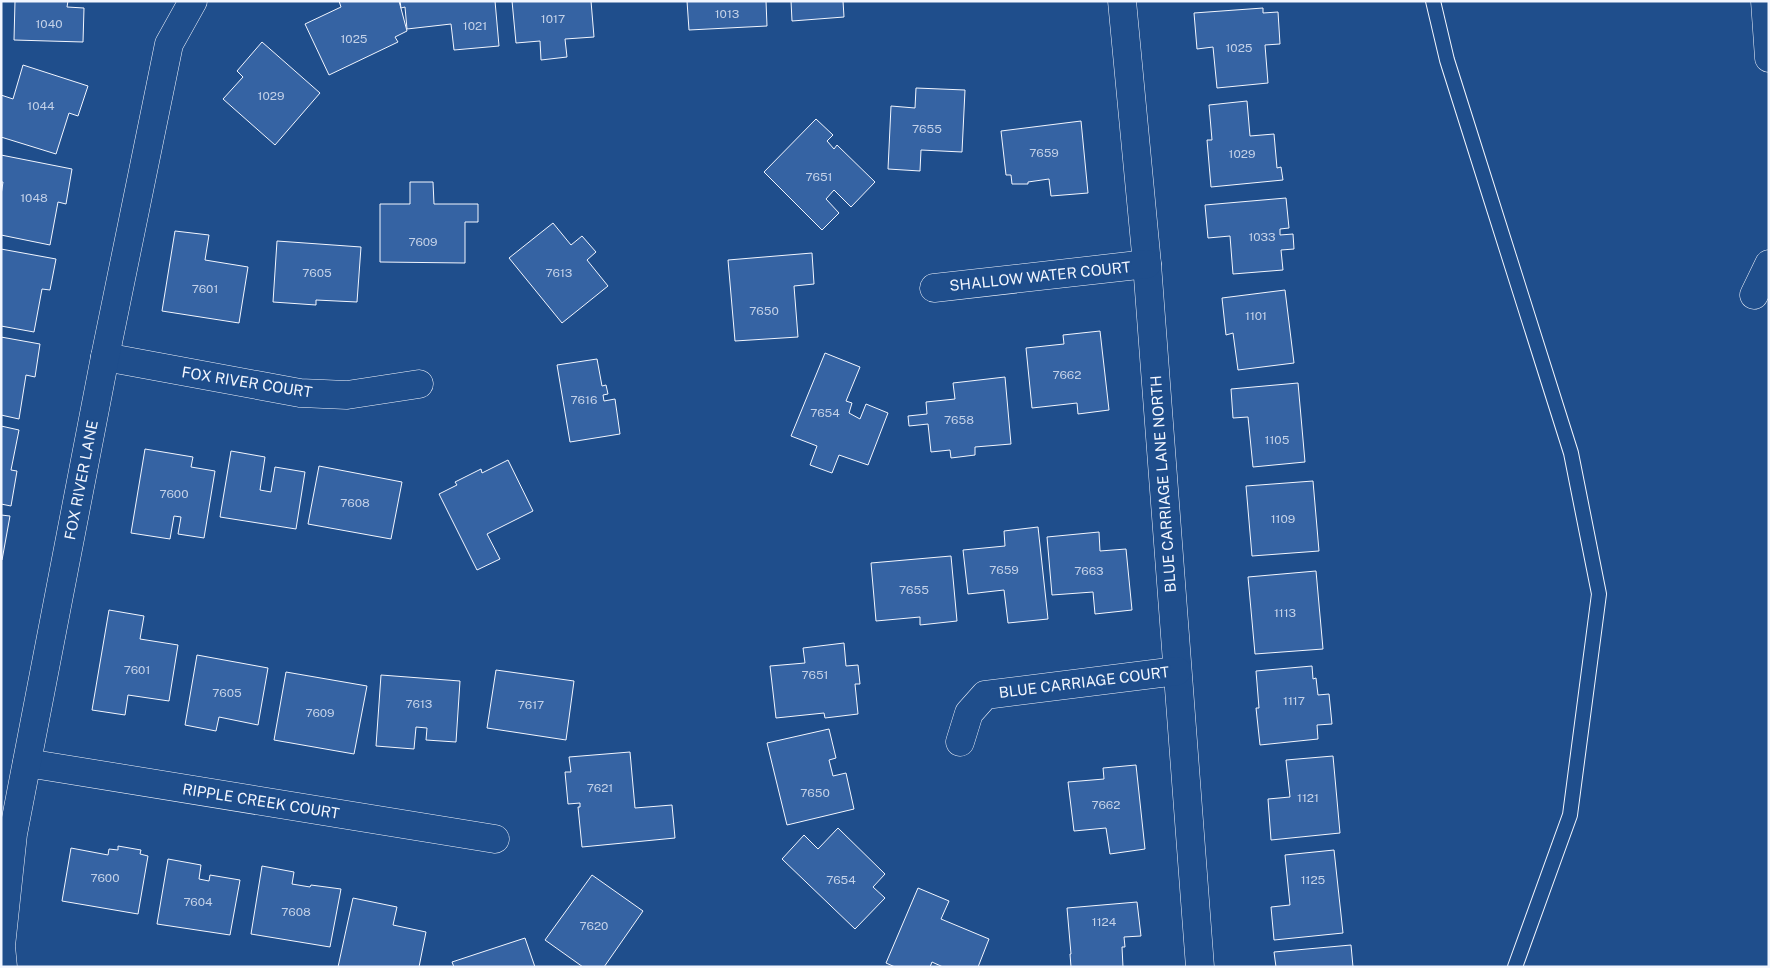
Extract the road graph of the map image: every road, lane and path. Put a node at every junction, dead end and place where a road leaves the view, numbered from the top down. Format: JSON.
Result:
{"nodes":[{"id":1,"x":193,"y":1,"type":"edge"},
{"id":2,"x":1122,"y":1,"type":"edge"},
{"id":3,"x":1433,"y":1,"type":"edge"},
{"id":4,"x":1765,"y":1,"type":"edge"},
{"id":5,"x":1769,"y":58,"type":"edge"},
{"id":6,"x":1147,"y":264,"type":"junction"},
{"id":7,"x":1769,"y":264,"type":"edge"},
{"id":8,"x":934,"y":288,"type":"dead end"},
{"id":9,"x":1754,"y":296,"type":"dead end"},
{"id":10,"x":105,"y":356,"type":"junction"},
{"id":11,"x":419,"y":384,"type":"dead end"},
{"id":12,"x":1177,"y":671,"type":"junction"},
{"id":13,"x":960,"y":742,"type":"dead end"},
{"id":14,"x":27,"y":763,"type":"junction"},
{"id":15,"x":494,"y":839,"type":"dead end"},
{"id":16,"x":1518,"y":966,"type":"edge"},
{"id":17,"x":3,"y":967,"type":"edge"},
{"id":18,"x":1200,"y":967,"type":"edge"}],
"edges":[{"from":1,"to":10,"type":"street","name":"FOX RIVER LANE"},
{"from":2,"to":6,"type":"street","name":"BLUE CARRIAGE LANE NORTH"},
{"from":3,"to":16,"type":"lane"},
{"from":4,"to":5,"type":"street"},
{"from":6,"to":8,"type":"street","name":"SHALLOW WATER COURT"},
{"from":6,"to":12,"type":"street","name":"BLUE CARRIAGE LANE NORTH"},
{"from":7,"to":9,"type":"street"},
{"from":10,"to":11,"type":"street","name":"FOX RIVER COURT"},
{"from":10,"to":14,"type":"street","name":"FOX RIVER LANE"},
{"from":12,"to":13,"type":"street","name":"BLUE CARRIAGE COURT"},
{"from":12,"to":18,"type":"street","name":"BLUE CARRIAGE LANE NORTH"},
{"from":14,"to":15,"type":"street","name":"RIPPLE CREEK COURT"},
{"from":14,"to":17,"type":"street","name":"FOX RIVER LANE"}]}
